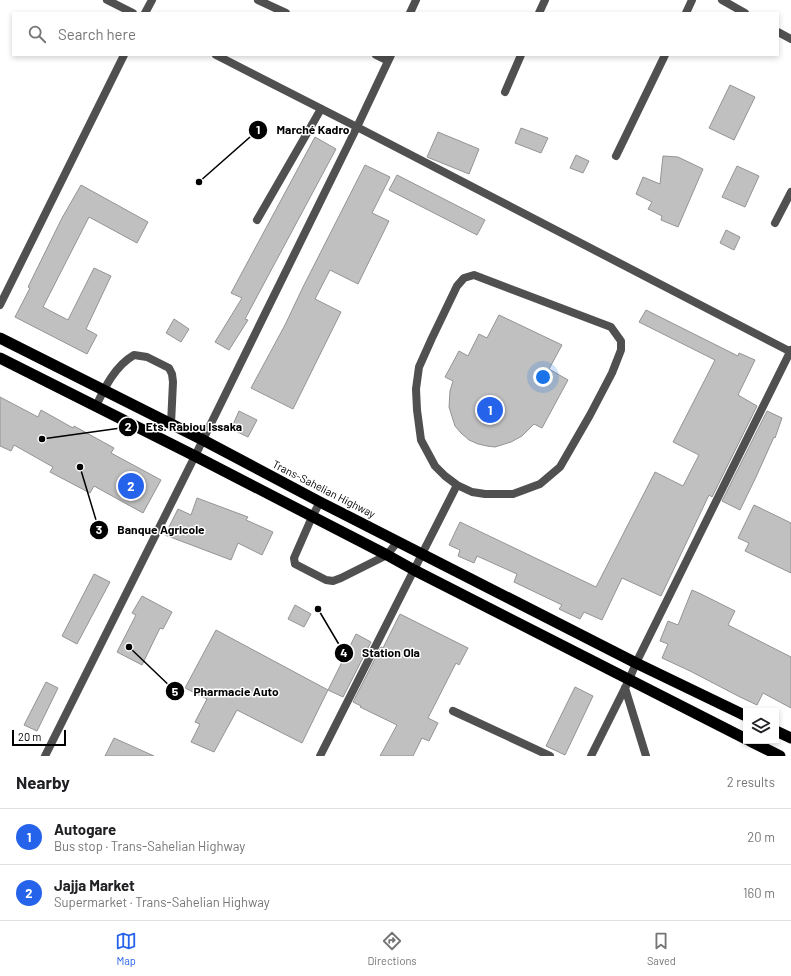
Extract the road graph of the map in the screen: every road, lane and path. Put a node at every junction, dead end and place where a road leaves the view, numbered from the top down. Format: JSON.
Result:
{"nodes":[{"id":1,"x":107,"y":0,"type":"edge"},
{"id":2,"x":152,"y":0,"type":"edge"},
{"id":3,"x":258,"y":0,"type":"edge"},
{"id":4,"x":416,"y":0,"type":"edge"},
{"id":5,"x":545,"y":0,"type":"edge"},
{"id":6,"x":692,"y":0,"type":"edge"},
{"id":7,"x":722,"y":0,"type":"edge"},
{"id":8,"x":131,"y":12,"type":"edge"},
{"id":9,"x":146,"y":12,"type":"edge"},
{"id":10,"x":284,"y":12,"type":"edge"},
{"id":11,"x":410,"y":12,"type":"edge"},
{"id":12,"x":539,"y":12,"type":"edge"},
{"id":13,"x":686,"y":12,"type":"edge"},
{"id":14,"x":743,"y":12,"type":"edge"},
{"id":15,"x":779,"y":33,"type":"edge"},
{"id":16,"x":791,"y":39,"type":"edge"},
{"id":17,"x":124,"y":56,"type":"edge"},
{"id":18,"x":218,"y":56,"type":"edge"},
{"id":19,"x":521,"y":56,"type":"edge"},
{"id":20,"x":665,"y":56,"type":"edge"},
{"id":21,"x":390,"y":58,"type":"edge"},
{"id":22,"x":505,"y":92,"type":"dead end"},
{"id":23,"x":321,"y":109,"type":"junction"},
{"id":24,"x":357,"y":127,"type":"junction"},
{"id":25,"x":616,"y":156,"type":"dead end"},
{"id":26,"x":791,"y":192,"type":"edge"},
{"id":27,"x":257,"y":220,"type":"dead end"},
{"id":28,"x":775,"y":223,"type":"dead end"},
{"id":29,"x":0,"y":305,"type":"edge"},
{"id":30,"x":0,"y":338,"type":"edge"},
{"id":31,"x":791,"y":351,"type":"edge"},
{"id":32,"x":0,"y":358,"type":"edge"},
{"id":33,"x":103,"y":390,"type":"junction"},
{"id":34,"x":96,"y":406,"type":"junction"},
{"id":35,"x":171,"y":424,"type":"junction"},
{"id":36,"x":203,"y":440,"type":"junction"},
{"id":37,"x":195,"y":456,"type":"junction"},
{"id":38,"x":457,"y":485,"type":"junction"},
{"id":39,"x":320,"y":502,"type":"junction"},
{"id":40,"x":312,"y":517,"type":"junction"},
{"id":41,"x":398,"y":541,"type":"junction"},
{"id":42,"x":422,"y":554,"type":"junction"},
{"id":43,"x":387,"y":555,"type":"junction"},
{"id":44,"x":414,"y":570,"type":"junction"},
{"id":45,"x":636,"y":663,"type":"junction"},
{"id":46,"x":627,"y":684,"type":"junction"},
{"id":47,"x":452,"y":711,"type":"dead end"},
{"id":48,"x":743,"y":715,"type":"edge"},
{"id":49,"x":779,"y":732,"type":"edge"},
{"id":50,"x":743,"y":738,"type":"edge"},
{"id":51,"x":791,"y":738,"type":"edge"},
{"id":52,"x":756,"y":744,"type":"edge"},
{"id":53,"x":45,"y":756,"type":"edge"},
{"id":54,"x":320,"y":756,"type":"edge"},
{"id":55,"x":550,"y":756,"type":"edge"},
{"id":56,"x":591,"y":756,"type":"edge"},
{"id":57,"x":646,"y":756,"type":"edge"},
{"id":58,"x":780,"y":756,"type":"edge"}],
"edges":[{"from":1,"to":8,"type":"street"},
{"from":2,"to":9,"type":"street"},
{"from":3,"to":10,"type":"street"},
{"from":4,"to":11,"type":"street"},
{"from":5,"to":12,"type":"street"},
{"from":6,"to":13,"type":"street"},
{"from":7,"to":14,"type":"street"},
{"from":15,"to":16,"type":"street"},
{"from":17,"to":29,"type":"street"},
{"from":18,"to":23,"type":"street"},
{"from":19,"to":22,"type":"street"},
{"from":20,"to":25,"type":"street"},
{"from":21,"to":24,"type":"street"},
{"from":23,"to":24,"type":"street"},
{"from":23,"to":27,"type":"street"},
{"from":24,"to":31,"type":"street"},
{"from":24,"to":36,"type":"street"},
{"from":26,"to":28,"type":"street"},
{"from":30,"to":33,"type":"highway","name":"Trans-Sahelian Highway"},
{"from":31,"to":45,"type":"street"},
{"from":32,"to":34,"type":"highway"},
{"from":33,"to":34,"type":"street"},
{"from":33,"to":35,"type":"highway","name":"Trans-Sahelian Highway"},
{"from":33,"to":35,"type":"street"},
{"from":34,"to":37,"type":"highway"},
{"from":35,"to":36,"type":"highway","name":"Trans-Sahelian Highway"},
{"from":36,"to":37,"type":"street"},
{"from":36,"to":39,"type":"highway","name":"Trans-Sahelian Highway"},
{"from":37,"to":40,"type":"highway"},
{"from":37,"to":53,"type":"street"},
{"from":38,"to":38,"type":"street"},
{"from":38,"to":42,"type":"street"},
{"from":39,"to":40,"type":"street"},
{"from":39,"to":41,"type":"highway","name":"Trans-Sahelian Highway"},
{"from":40,"to":43,"type":"highway"},
{"from":40,"to":43,"type":"street"},
{"from":41,"to":42,"type":"highway","name":"Trans-Sahelian Highway"},
{"from":41,"to":43,"type":"street"},
{"from":42,"to":44,"type":"street"},
{"from":42,"to":45,"type":"highway","name":"Trans-Sahelian Highway"},
{"from":43,"to":44,"type":"highway"},
{"from":44,"to":46,"type":"highway"},
{"from":44,"to":54,"type":"street"},
{"from":45,"to":46,"type":"street"},
{"from":45,"to":48,"type":"highway","name":"Trans-Sahelian Highway"},
{"from":46,"to":50,"type":"highway"},
{"from":46,"to":56,"type":"street"},
{"from":46,"to":57,"type":"street"},
{"from":47,"to":55,"type":"street"},
{"from":49,"to":51,"type":"highway"},
{"from":52,"to":58,"type":"highway"}]}
